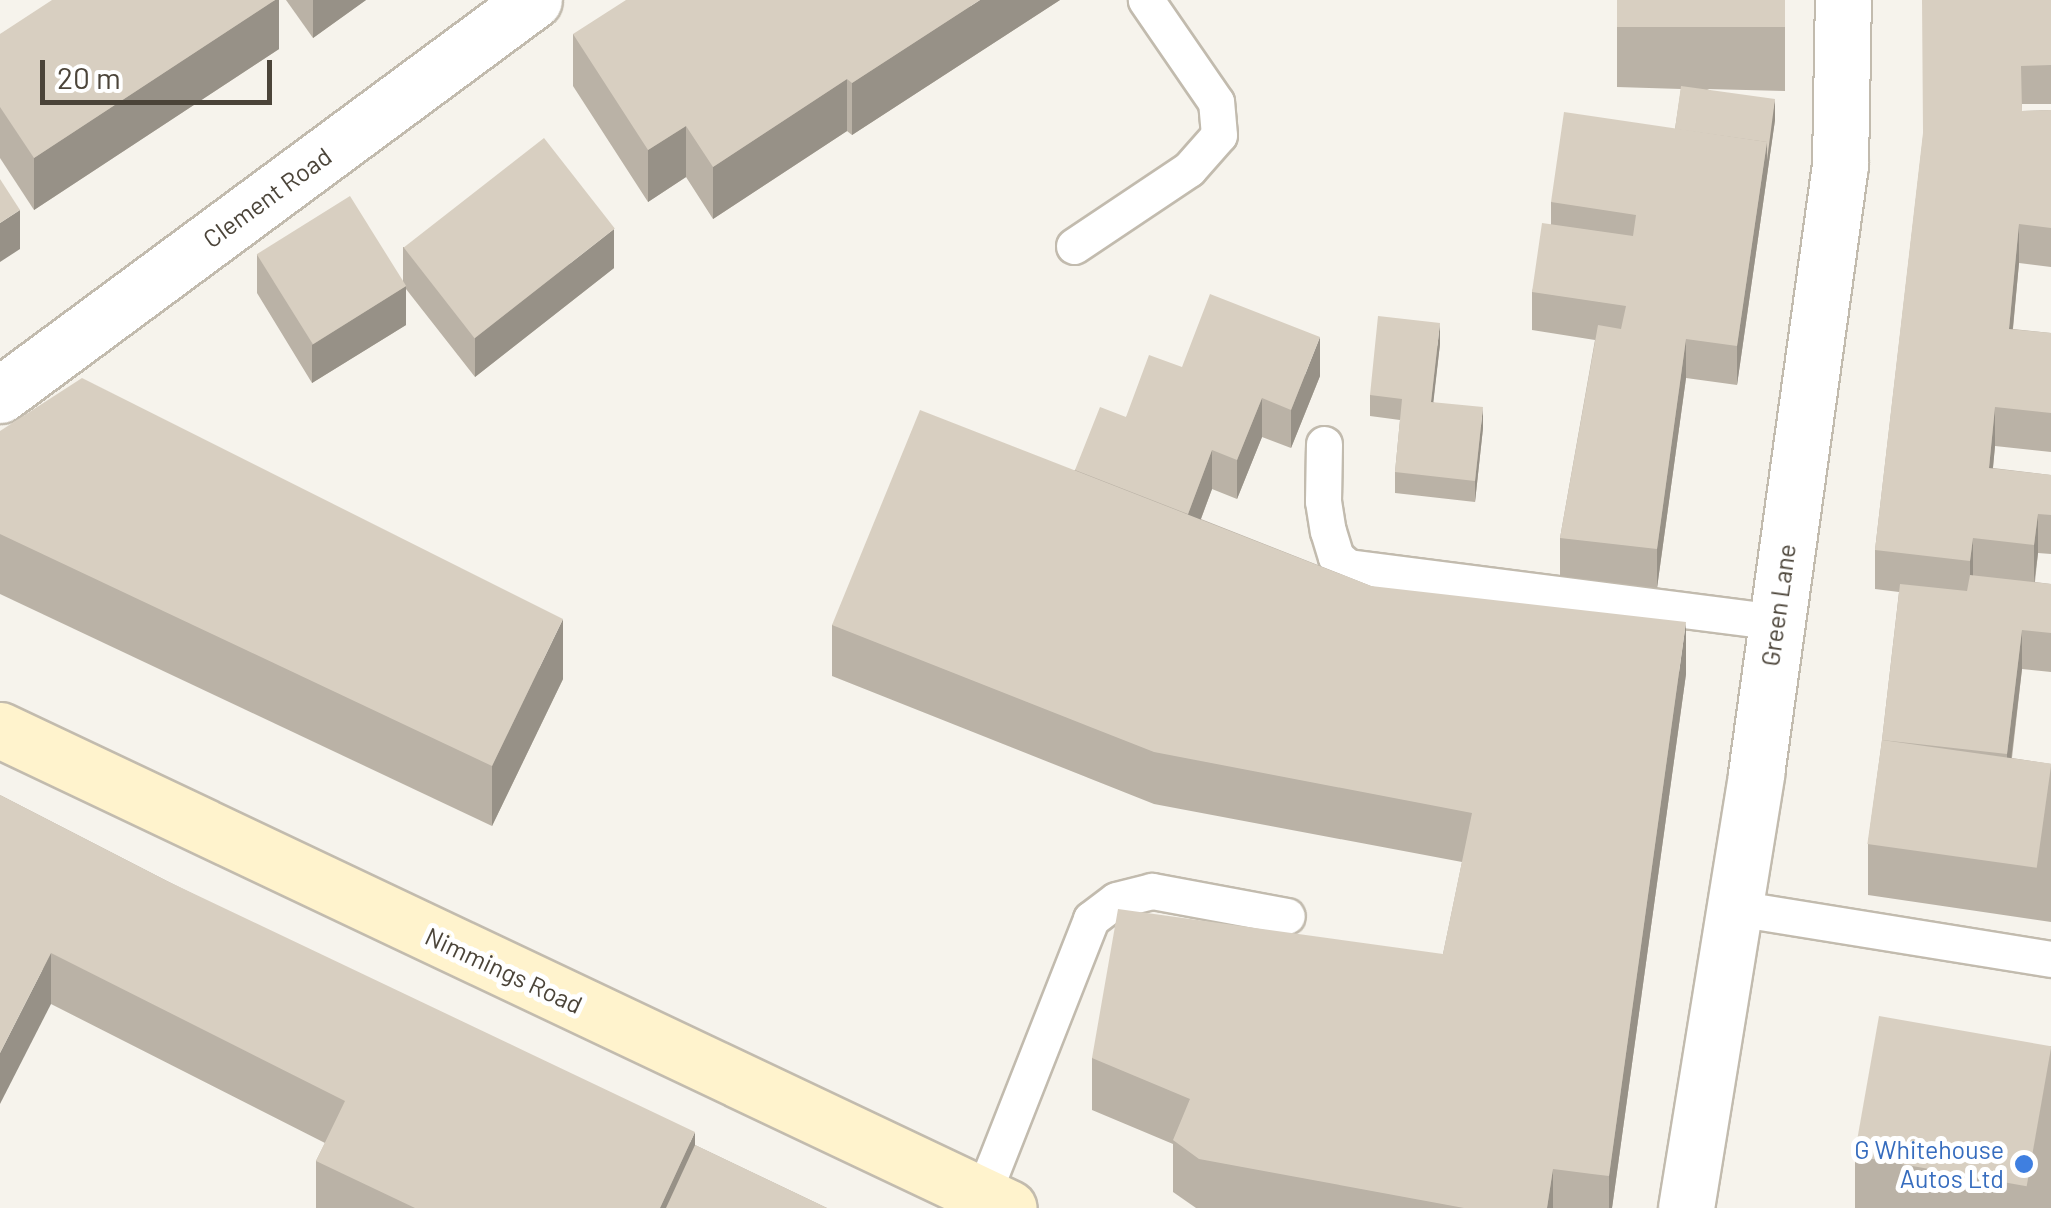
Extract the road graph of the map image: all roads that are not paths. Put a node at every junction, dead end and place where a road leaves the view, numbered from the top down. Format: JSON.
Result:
{"nodes":[{"id":1,"x":534,"y":0,"type":"edge"},
{"id":2,"x":1146,"y":0,"type":"edge"},
{"id":3,"x":1843,"y":0,"type":"edge"},
{"id":4,"x":1074,"y":246,"type":"dead end"},
{"id":5,"x":0,"y":394,"type":"edge"},
{"id":6,"x":1324,"y":444,"type":"dead end"},
{"id":7,"x":1776,"y":622,"type":"junction"},
{"id":8,"x":0,"y":730,"type":"edge"},
{"id":9,"x":1736,"y":908,"type":"junction"},
{"id":10,"x":1287,"y":916,"type":"dead end"},
{"id":11,"x":2051,"y":960,"type":"edge"},
{"id":12,"x":995,"y":1202,"type":"edge"},
{"id":13,"x":1686,"y":1208,"type":"edge"}],
"edges":[{"from":1,"to":5,"type":"street","name":"Clement Road"},
{"from":2,"to":4,"type":"lane"},
{"from":3,"to":7,"type":"street","name":"Green Lane"},
{"from":6,"to":7,"type":"lane"},
{"from":7,"to":9,"type":"street","name":"Green Lane"},
{"from":8,"to":12,"type":"main road","name":"Nimmings Road"},
{"from":9,"to":11,"type":"lane"},
{"from":9,"to":13,"type":"street","name":"Green Lane"},
{"from":10,"to":12,"type":"lane"}]}
